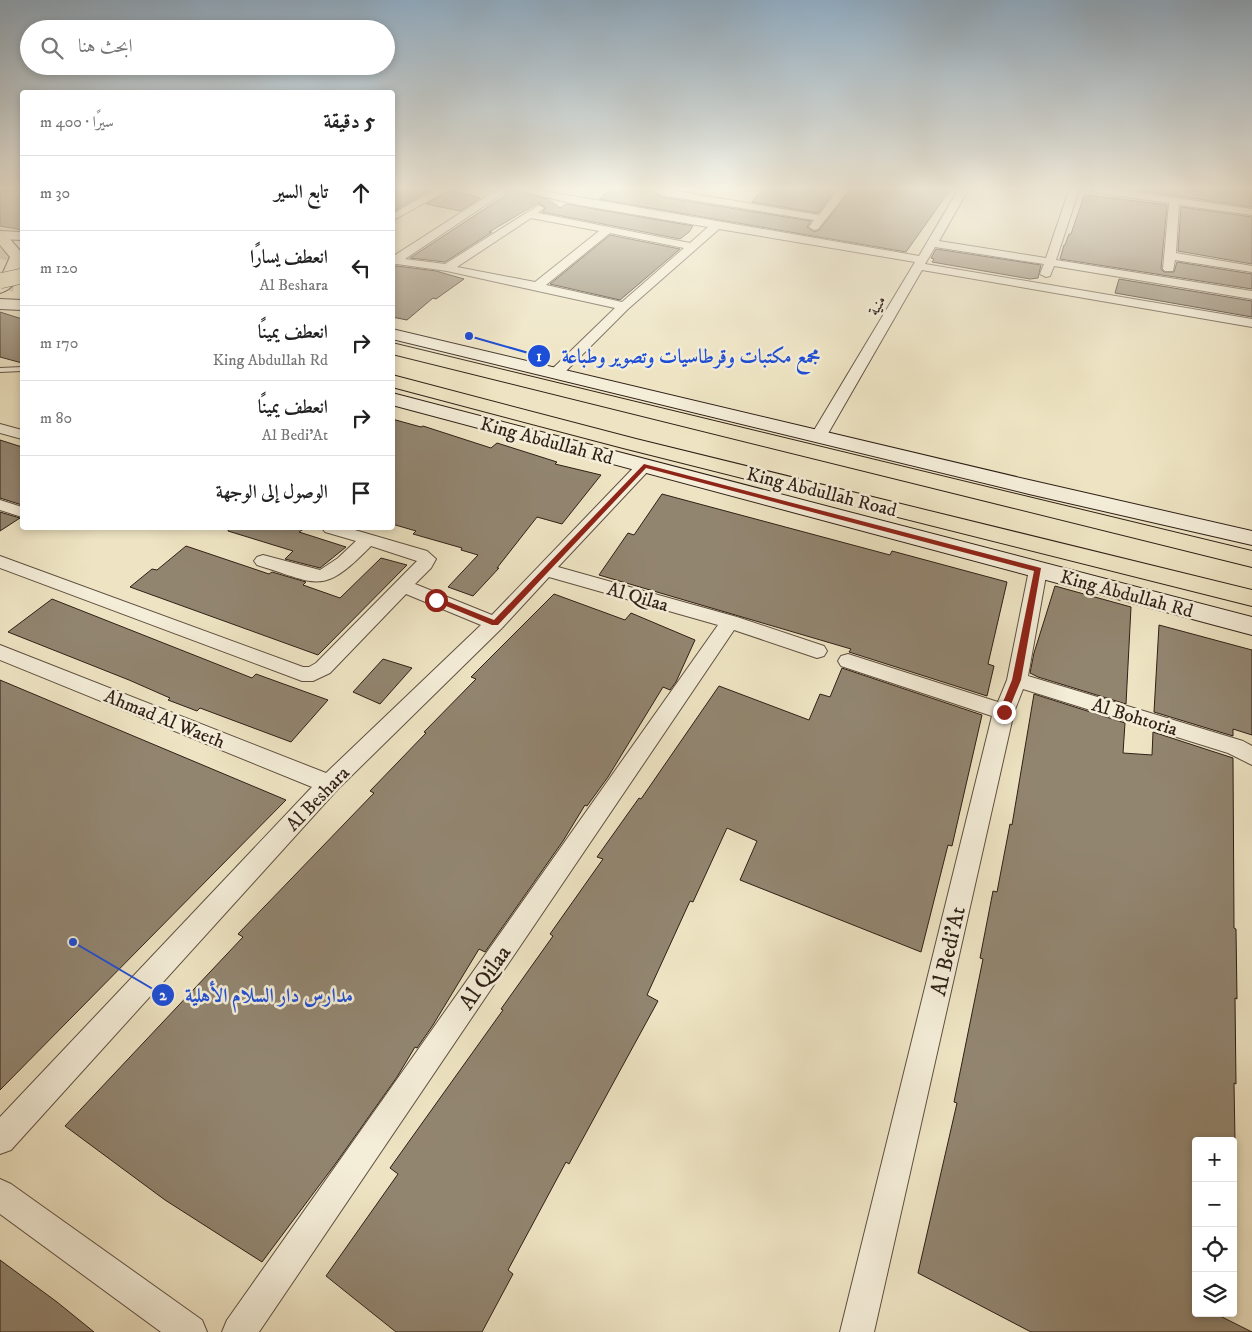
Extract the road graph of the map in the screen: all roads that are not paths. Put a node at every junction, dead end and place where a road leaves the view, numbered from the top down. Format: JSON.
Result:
{"nodes":[{"id":1,"x":5,"y":252,"type":"edge"},
{"id":2,"x":407,"y":252,"type":"edge"},
{"id":3,"x":471,"y":252,"type":"edge"},
{"id":4,"x":580,"y":252,"type":"edge"},
{"id":5,"x":687,"y":252,"type":"edge"},
{"id":6,"x":864,"y":252,"type":"edge"},
{"id":7,"x":926,"y":252,"type":"edge"},
{"id":8,"x":992,"y":252,"type":"edge"},
{"id":9,"x":1053,"y":252,"type":"edge"},
{"id":10,"x":1172,"y":252,"type":"edge"},
{"id":11,"x":1172,"y":256,"type":"junction"},
{"id":12,"x":395,"y":260,"type":"edge"},
{"id":13,"x":395,"y":261,"type":"edge"},
{"id":14,"x":1050,"y":261,"type":"junction"},
{"id":15,"x":919,"y":263,"type":"junction"},
{"id":16,"x":447,"y":268,"type":"junction"},
{"id":17,"x":1252,"y":269,"type":"edge"},
{"id":18,"x":11,"y":272,"type":"edge"},
{"id":19,"x":1167,"y":281,"type":"junction"},
{"id":20,"x":537,"y":286,"type":"junction"},
{"id":21,"x":1042,"y":287,"type":"junction"},
{"id":22,"x":1252,"y":294,"type":"edge"},
{"id":23,"x":0,"y":304,"type":"edge"},
{"id":24,"x":20,"y":305,"type":"edge"},
{"id":25,"x":624,"y":306,"type":"junction"},
{"id":26,"x":1252,"y":323,"type":"edge"},
{"id":27,"x":395,"y":335,"type":"edge"},
{"id":28,"x":395,"y":342,"type":"edge"},
{"id":29,"x":395,"y":349,"type":"edge"},
{"id":30,"x":20,"y":369,"type":"edge"},
{"id":31,"x":0,"y":370,"type":"edge"},
{"id":32,"x":555,"y":374,"type":"junction"},
{"id":33,"x":395,"y":382,"type":"edge"},
{"id":34,"x":395,"y":391,"type":"edge"},
{"id":35,"x":395,"y":400,"type":"edge"},
{"id":36,"x":662,"y":414,"type":"junction"},
{"id":37,"x":0,"y":428,"type":"edge"},
{"id":38,"x":20,"y":434,"type":"edge"},
{"id":39,"x":818,"y":437,"type":"junction"},
{"id":40,"x":630,"y":444,"type":"junction"},
{"id":41,"x":644,"y":466,"type":"junction"},
{"id":42,"x":0,"y":505,"type":"edge"},
{"id":43,"x":20,"y":511,"type":"edge"},
{"id":44,"x":1086,"y":518,"type":"junction"},
{"id":45,"x":338,"y":530,"type":"edge"},
{"id":46,"x":1252,"y":538,"type":"edge"},
{"id":47,"x":368,"y":539,"type":"junction"},
{"id":48,"x":1252,"y":550,"type":"edge"},
{"id":49,"x":1080,"y":555,"type":"junction"},
{"id":50,"x":1252,"y":559,"type":"edge"},
{"id":51,"x":263,"y":561,"type":"dead end"},
{"id":52,"x":0,"y":562,"type":"edge"},
{"id":53,"x":546,"y":570,"type":"junction"},
{"id":54,"x":1038,"y":570,"type":"junction"},
{"id":55,"x":403,"y":586,"type":"junction"},
{"id":56,"x":1252,"y":598,"type":"edge"},
{"id":57,"x":1252,"y":609,"type":"edge"},
{"id":58,"x":730,"y":622,"type":"junction"},
{"id":59,"x":495,"y":624,"type":"junction"},
{"id":60,"x":1252,"y":626,"type":"edge"},
{"id":61,"x":816,"y":651,"type":"dead end"},
{"id":62,"x":0,"y":652,"type":"edge"},
{"id":63,"x":848,"y":661,"type":"dead end"},
{"id":64,"x":1016,"y":680,"type":"junction"},
{"id":65,"x":1004,"y":712,"type":"junction"},
{"id":66,"x":1252,"y":756,"type":"edge"},
{"id":67,"x":329,"y":784,"type":"junction"},
{"id":68,"x":0,"y":1139,"type":"edge"},
{"id":69,"x":0,"y":1195,"type":"edge"},
{"id":70,"x":190,"y":1332,"type":"edge"},
{"id":71,"x":239,"y":1332,"type":"edge"},
{"id":72,"x":857,"y":1332,"type":"edge"}],
"edges":[{"from":1,"to":18,"type":"main road"},
{"from":2,"to":12,"type":"street"},
{"from":3,"to":16,"type":"street"},
{"from":4,"to":20,"type":"street"},
{"from":5,"to":25,"type":"street"},
{"from":6,"to":15,"type":"street"},
{"from":7,"to":15,"type":"street","name":"منية"},
{"from":8,"to":14,"type":"street"},
{"from":9,"to":14,"type":"street"},
{"from":10,"to":11,"type":"street"},
{"from":11,"to":17,"type":"street"},
{"from":11,"to":19,"type":"street"},
{"from":13,"to":16,"type":"street"},
{"from":14,"to":19,"type":"street"},
{"from":14,"to":21,"type":"street"},
{"from":15,"to":21,"type":"street"},
{"from":15,"to":39,"type":"street","name":"منية"},
{"from":16,"to":20,"type":"street"},
{"from":19,"to":22,"type":"street"},
{"from":20,"to":25,"type":"street"},
{"from":21,"to":26,"type":"street"},
{"from":23,"to":24,"type":"main road"},
{"from":25,"to":32,"type":"street"},
{"from":27,"to":32,"type":"main road"},
{"from":28,"to":36,"type":"main road"},
{"from":29,"to":36,"type":"main road","name":"King Abdullah Road"},
{"from":30,"to":31,"type":"lane"},
{"from":32,"to":39,"type":"main road"},
{"from":33,"to":40,"type":"main road","name":"King Abdullah Road"},
{"from":34,"to":40,"type":"main road"},
{"from":35,"to":41,"type":"main road","name":"King Abdullah Rd"},
{"from":36,"to":44,"type":"main road","name":"King Abdullah Road"},
{"from":37,"to":38,"type":"street"},
{"from":39,"to":46,"type":"main road"},
{"from":40,"to":49,"type":"main road","name":"King Abdullah Road"},
{"from":41,"to":53,"type":"street","name":"Al Beshara"},
{"from":41,"to":54,"type":"main road","name":"King Abdullah Rd"},
{"from":42,"to":43,"type":"street"},
{"from":44,"to":48,"type":"main road"},
{"from":44,"to":50,"type":"main road","name":"King Abdullah Road"},
{"from":45,"to":47,"type":"street"},
{"from":47,"to":51,"type":"street"},
{"from":47,"to":55,"type":"street"},
{"from":49,"to":56,"type":"main road","name":"King Abdullah Road"},
{"from":49,"to":57,"type":"main road"},
{"from":52,"to":55,"type":"street"},
{"from":53,"to":58,"type":"street","name":"Al Qilaa"},
{"from":53,"to":59,"type":"street","name":"Al Beshara"},
{"from":54,"to":60,"type":"main road","name":"King Abdullah Rd"},
{"from":54,"to":64,"type":"street","name":"Al Bedi'At"},
{"from":55,"to":59,"type":"street"},
{"from":58,"to":61,"type":"street","name":"Al Qilaa"},
{"from":58,"to":71,"type":"street","name":"Al Qilaa"},
{"from":59,"to":67,"type":"street","name":"Al Beshara"},
{"from":62,"to":67,"type":"street","name":"Ahmad Al Waeth"},
{"from":63,"to":65,"type":"street"},
{"from":64,"to":65,"type":"street","name":"Al Bedi'At"},
{"from":64,"to":66,"type":"street","name":"Al Bohtoria"},
{"from":65,"to":72,"type":"street","name":"Al Bedi'At"},
{"from":67,"to":68,"type":"street","name":"Al Beshara"},
{"from":69,"to":70,"type":"street"}]}
